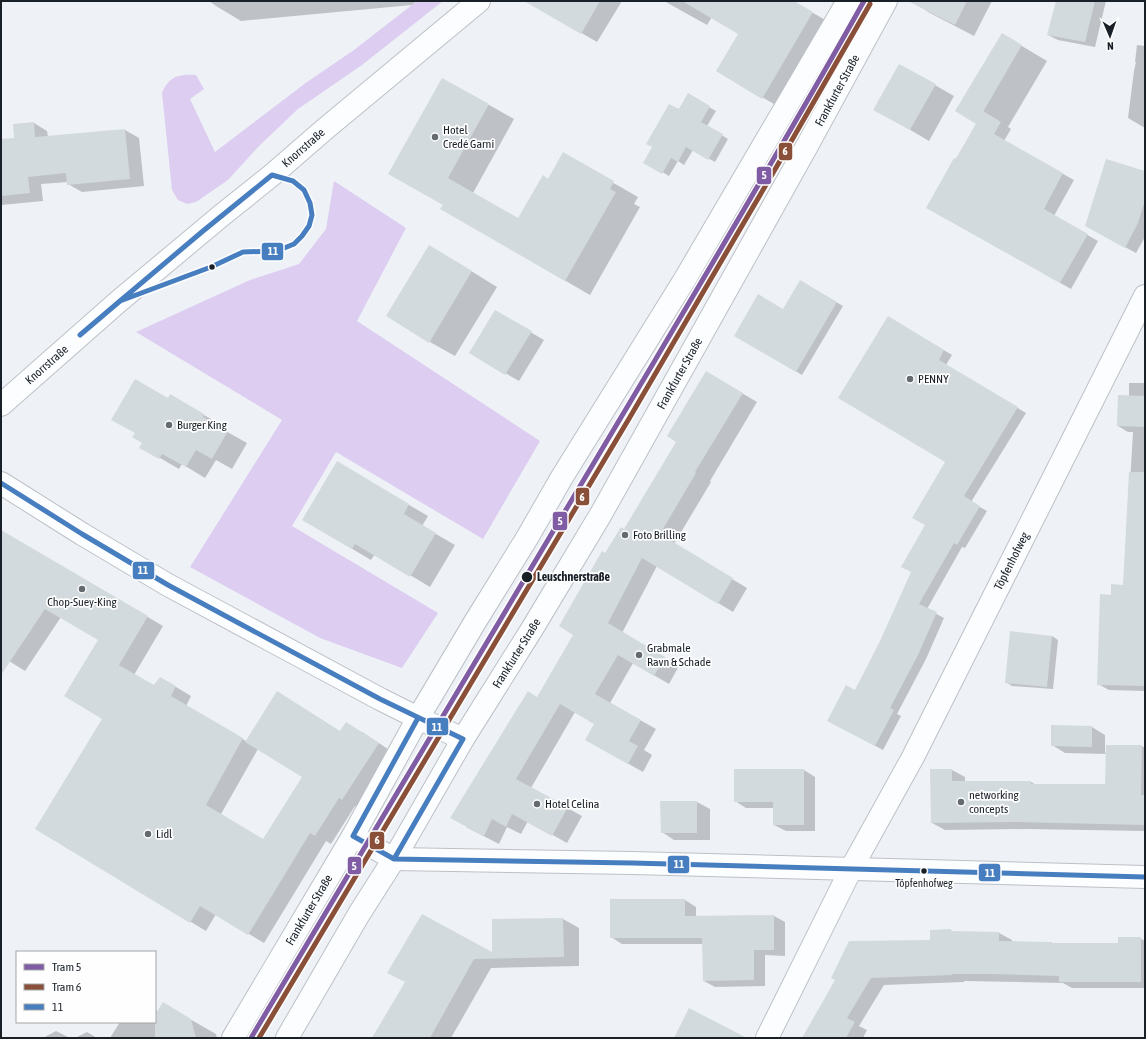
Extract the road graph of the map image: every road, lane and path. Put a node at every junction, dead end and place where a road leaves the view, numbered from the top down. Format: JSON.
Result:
{"nodes":[{"id":1,"x":479,"y":1,"type":"edge"},
{"id":2,"x":848,"y":1,"type":"edge"},
{"id":3,"x":886,"y":1,"type":"edge"},
{"id":4,"x":1145,"y":296,"type":"edge"},
{"id":5,"x":1,"y":405,"type":"edge"},
{"id":6,"x":1,"y":483,"type":"edge"},
{"id":7,"x":418,"y":718,"type":"junction"},
{"id":8,"x":463,"y":739,"type":"junction"},
{"id":9,"x":353,"y":836,"type":"junction"},
{"id":10,"x":394,"y":859,"type":"junction"},
{"id":11,"x":851,"y":869,"type":"junction"},
{"id":12,"x":1145,"y":877,"type":"edge"},
{"id":13,"x":233,"y":1038,"type":"edge"},
{"id":14,"x":287,"y":1038,"type":"edge"},
{"id":15,"x":767,"y":1038,"type":"edge"}],
"edges":[{"from":1,"to":5,"type":"main road","name":"Knorrstraße"},
{"from":2,"to":7,"type":"main road","name":"Frankfurter Straße"},
{"from":3,"to":8,"type":"main road","name":"Frankfurter Straße"},
{"from":4,"to":11,"type":"main road","name":"Töpfenhofweg"},
{"from":6,"to":7,"type":"main road"},
{"from":7,"to":8,"type":"main road"},
{"from":7,"to":9,"type":"main road","name":"Frankfurter Straße"},
{"from":8,"to":10,"type":"main road","name":"Frankfurter Straße"},
{"from":9,"to":10,"type":"main road"},
{"from":9,"to":13,"type":"main road","name":"Frankfurter Straße"},
{"from":10,"to":11,"type":"main road"},
{"from":10,"to":14,"type":"main road","name":"Frankfurter Straße"},
{"from":11,"to":12,"type":"main road"},
{"from":11,"to":15,"type":"main road","name":"Töpfenhofweg"}]}
